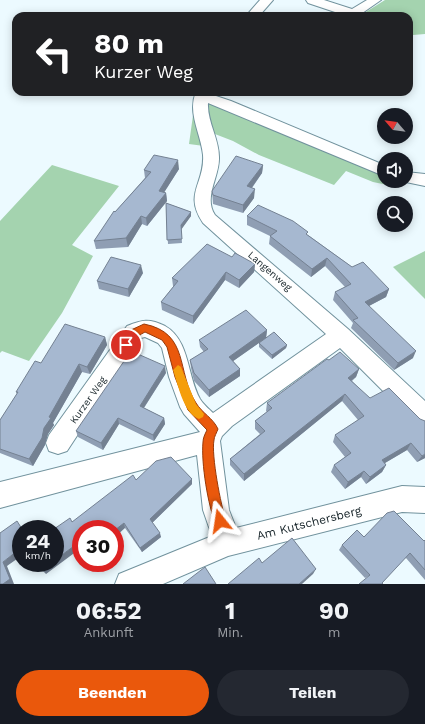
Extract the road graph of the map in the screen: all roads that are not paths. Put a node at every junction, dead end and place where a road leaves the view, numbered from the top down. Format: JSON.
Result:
{"nodes":[{"id":1,"x":267,"y":0,"type":"edge"},
{"id":2,"x":312,"y":0,"type":"edge"},
{"id":3,"x":375,"y":0,"type":"edge"},
{"id":4,"x":256,"y":12,"type":"edge"},
{"id":5,"x":347,"y":12,"type":"edge"},
{"id":6,"x":356,"y":12,"type":"edge"},
{"id":7,"x":202,"y":96,"type":"edge"},
{"id":8,"x":207,"y":96,"type":"edge"},
{"id":9,"x":377,"y":168,"type":"edge"},
{"id":10,"x":413,"y":178,"type":"edge"},
{"id":11,"x":425,"y":180,"type":"edge"},
{"id":12,"x":341,"y":335,"type":"junction"},
{"id":13,"x":425,"y":417,"type":"edge"},
{"id":14,"x":210,"y":435,"type":"junction"},
{"id":15,"x":58,"y":444,"type":"dead end"},
{"id":16,"x":0,"y":495,"type":"edge"},
{"id":17,"x":425,"y":500,"type":"edge"},
{"id":18,"x":228,"y":543,"type":"junction"},
{"id":19,"x":129,"y":584,"type":"edge"}],
"edges":[{"from":1,"to":4,"type":"street"},
{"from":2,"to":5,"type":"street"},
{"from":3,"to":6,"type":"street"},
{"from":7,"to":12,"type":"street","name":"Langenweg"},
{"from":8,"to":9,"type":"street"},
{"from":10,"to":11,"type":"street"},
{"from":12,"to":13,"type":"street","name":"Langenweg"},
{"from":12,"to":14,"type":"street"},
{"from":14,"to":15,"type":"street","name":"Kurzer Weg"},
{"from":14,"to":16,"type":"street"},
{"from":14,"to":18,"type":"street"},
{"from":17,"to":18,"type":"street","name":"Am Kutschersberg"},
{"from":18,"to":19,"type":"street","name":"Am Kutschersberg"}]}
